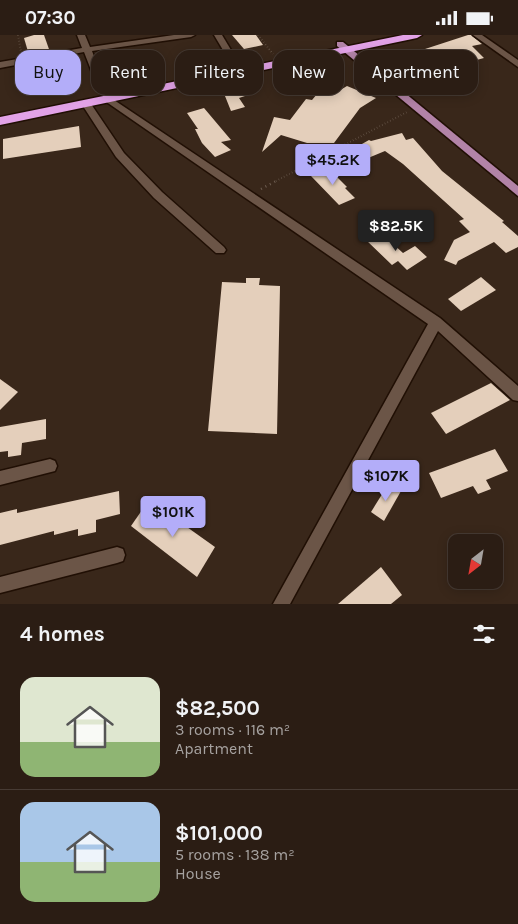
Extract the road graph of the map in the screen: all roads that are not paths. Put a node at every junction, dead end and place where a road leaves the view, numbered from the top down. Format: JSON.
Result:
{"nodes":[{"id":1,"x":80,"y":35,"type":"edge"},
{"id":2,"x":191,"y":35,"type":"edge"},
{"id":3,"x":218,"y":35,"type":"edge"},
{"id":4,"x":382,"y":35,"type":"edge"},
{"id":5,"x":417,"y":35,"type":"edge"},
{"id":6,"x":477,"y":35,"type":"edge"},
{"id":7,"x":343,"y":47,"type":"junction"},
{"id":8,"x":227,"y":50,"type":"edge"},
{"id":9,"x":87,"y":51,"type":"junction"},
{"id":10,"x":263,"y":59,"type":"edge"},
{"id":11,"x":518,"y":64,"type":"edge"},
{"id":12,"x":0,"y":65,"type":"edge"},
{"id":13,"x":175,"y":80,"type":"edge"},
{"id":14,"x":106,"y":96,"type":"junction"},
{"id":15,"x":86,"y":103,"type":"junction"},
{"id":16,"x":0,"y":113,"type":"edge"},
{"id":17,"x":0,"y":121,"type":"edge"},
{"id":18,"x":518,"y":193,"type":"edge"},
{"id":19,"x":220,"y":249,"type":"dead end"},
{"id":20,"x":436,"y":323,"type":"junction"},
{"id":21,"x":518,"y":395,"type":"edge"},
{"id":22,"x":50,"y":466,"type":"dead end"},
{"id":23,"x":0,"y":478,"type":"edge"},
{"id":24,"x":117,"y":555,"type":"dead end"},
{"id":25,"x":0,"y":585,"type":"edge"},
{"id":26,"x":281,"y":604,"type":"edge"}],
"edges":[{"from":1,"to":9,"type":"street"},
{"from":2,"to":9,"type":"street"},
{"from":3,"to":8,"type":"street"},
{"from":4,"to":7,"type":"highway"},
{"from":5,"to":7,"type":"highway"},
{"from":6,"to":11,"type":"street"},
{"from":7,"to":10,"type":"highway"},
{"from":7,"to":14,"type":"highway"},
{"from":7,"to":18,"type":"main road"},
{"from":9,"to":12,"type":"street"},
{"from":9,"to":14,"type":"street"},
{"from":13,"to":14,"type":"highway"},
{"from":14,"to":15,"type":"highway"},
{"from":14,"to":16,"type":"highway"},
{"from":14,"to":20,"type":"street"},
{"from":15,"to":17,"type":"highway"},
{"from":15,"to":19,"type":"street"},
{"from":20,"to":21,"type":"street"},
{"from":20,"to":26,"type":"street"},
{"from":22,"to":23,"type":"street"},
{"from":24,"to":25,"type":"street"}]}
